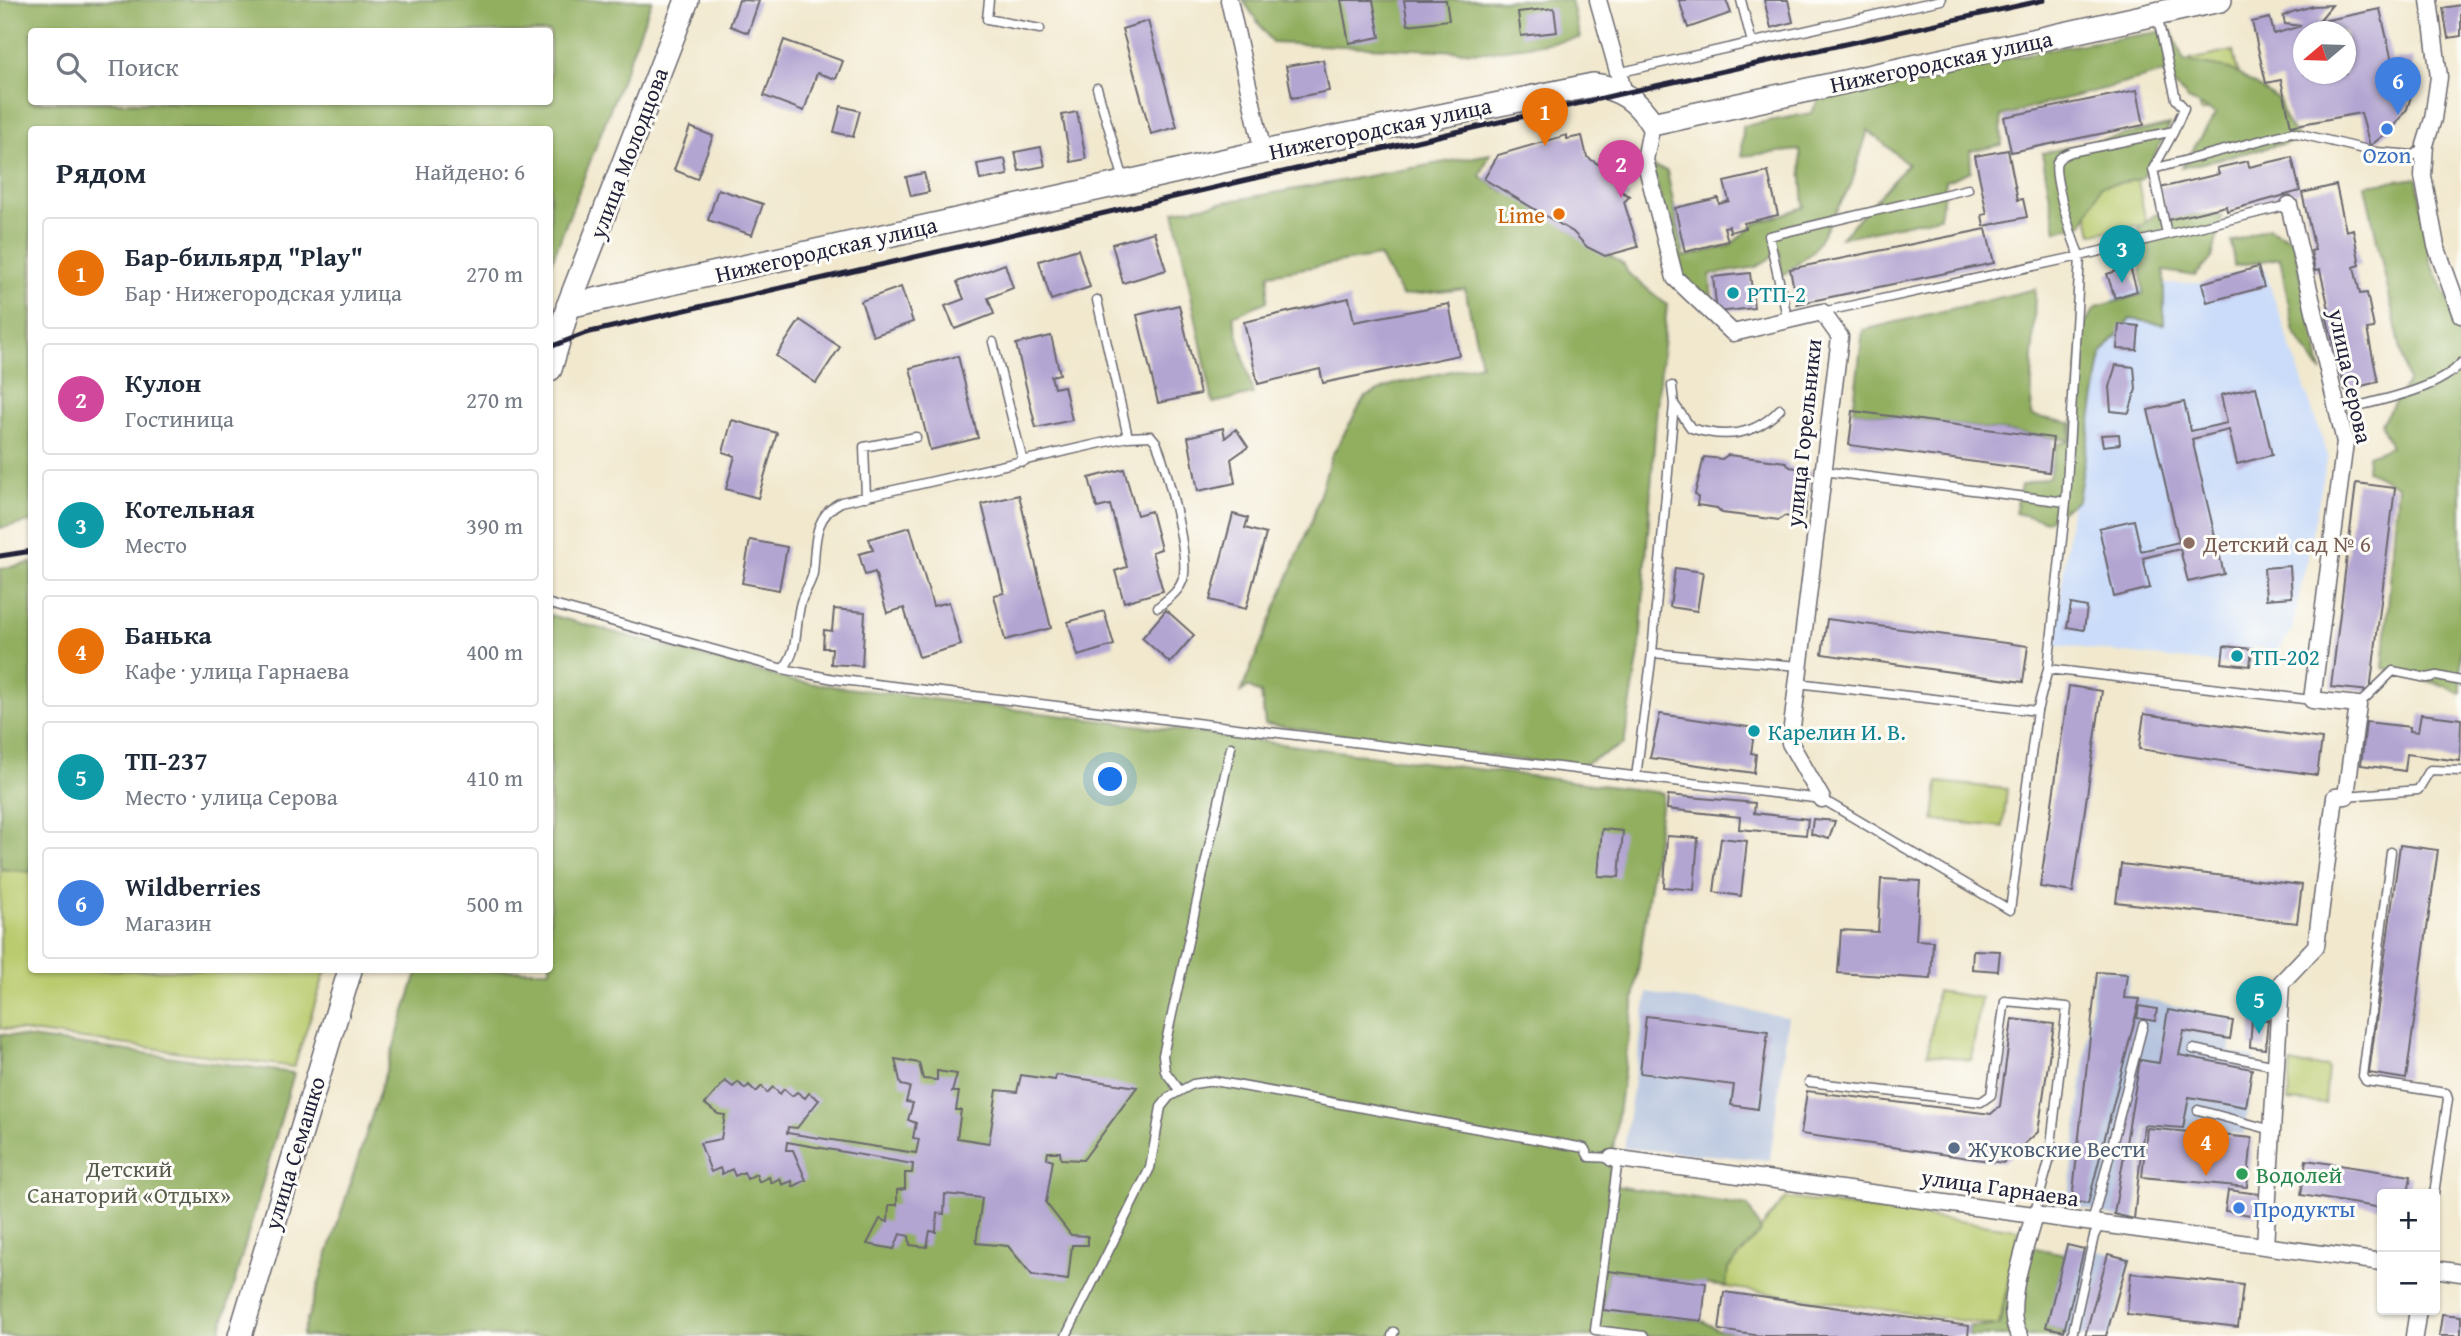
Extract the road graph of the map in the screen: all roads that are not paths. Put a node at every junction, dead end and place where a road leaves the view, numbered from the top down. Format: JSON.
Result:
{"nodes":[{"id":1,"x":687,"y":0,"type":"edge"},
{"id":2,"x":989,"y":0,"type":"edge"},
{"id":3,"x":1229,"y":0,"type":"edge"},
{"id":4,"x":1598,"y":0,"type":"edge"},
{"id":5,"x":1741,"y":0,"type":"edge"},
{"id":6,"x":1941,"y":0,"type":"edge"},
{"id":7,"x":2220,"y":0,"type":"edge"},
{"id":8,"x":2429,"y":0,"type":"edge"},
{"id":9,"x":2157,"y":15,"type":"junction"},
{"id":10,"x":1040,"y":29,"type":"dead end"},
{"id":11,"x":1752,"y":43,"type":"junction"},
{"id":12,"x":1620,"y":83,"type":"junction"},
{"id":13,"x":1097,"y":88,"type":"dead end"},
{"id":14,"x":1652,"y":124,"type":"junction"},
{"id":15,"x":2174,"y":131,"type":"junction"},
{"id":16,"x":2425,"y":145,"type":"junction"},
{"id":17,"x":1263,"y":152,"type":"junction"},
{"id":18,"x":2153,"y":169,"type":"junction"},
{"id":19,"x":1125,"y":183,"type":"junction"},
{"id":20,"x":1968,"y":189,"type":"dead end"},
{"id":21,"x":2289,"y":205,"type":"joint"},
{"id":22,"x":2167,"y":234,"type":"junction"},
{"id":23,"x":2080,"y":256,"type":"junction"},
{"id":24,"x":1097,"y":300,"type":"dead end"},
{"id":25,"x":568,"y":306,"type":"junction"},
{"id":26,"x":1822,"y":312,"type":"junction"},
{"id":27,"x":2461,"y":316,"type":"edge"},
{"id":28,"x":1788,"y":321,"type":"junction"},
{"id":29,"x":993,"y":342,"type":"dead end"},
{"id":30,"x":553,"y":358,"type":"edge"},
{"id":31,"x":2461,"y":363,"type":"edge"},
{"id":32,"x":1672,"y":386,"type":"dead end"},
{"id":33,"x":1674,"y":404,"type":"junction"},
{"id":34,"x":1780,"y":409,"type":"dead end"},
{"id":35,"x":2338,"y":411,"type":"junction"},
{"id":36,"x":916,"y":437,"type":"dead end"},
{"id":37,"x":1128,"y":437,"type":"junction"},
{"id":38,"x":1023,"y":461,"type":"junction"},
{"id":39,"x":1823,"y":471,"type":"junction"},
{"id":40,"x":866,"y":497,"type":"junction"},
{"id":41,"x":2066,"y":502,"type":"junction"},
{"id":42,"x":553,"y":605,"type":"edge"},
{"id":43,"x":1158,"y":607,"type":"dead end"},
{"id":44,"x":1652,"y":653,"type":"junction"},
{"id":45,"x":783,"y":669,"type":"junction"},
{"id":46,"x":2048,"y":669,"type":"junction"},
{"id":47,"x":1798,"y":675,"type":"junction"},
{"id":48,"x":2461,"y":681,"type":"edge"},
{"id":49,"x":2312,"y":700,"type":"junction"},
{"id":50,"x":2358,"y":705,"type":"junction"},
{"id":51,"x":2037,"y":711,"type":"junction"},
{"id":52,"x":1231,"y":747,"type":"dead end"},
{"id":53,"x":2461,"y":771,"type":"edge"},
{"id":54,"x":1636,"y":777,"type":"junction"},
{"id":55,"x":2346,"y":796,"type":"junction"},
{"id":56,"x":1822,"y":799,"type":"junction"},
{"id":57,"x":2391,"y":852,"type":"dead end"},
{"id":58,"x":349,"y":973,"type":"edge"},
{"id":59,"x":2143,"y":1025,"type":"dead end"},
{"id":60,"x":2193,"y":1049,"type":"dead end"},
{"id":61,"x":2276,"y":1066,"type":"junction"},
{"id":62,"x":1809,"y":1082,"type":"dead end"},
{"id":63,"x":1180,"y":1091,"type":"junction"},
{"id":64,"x":2198,"y":1110,"type":"dead end"},
{"id":65,"x":2272,"y":1130,"type":"junction"},
{"id":66,"x":1615,"y":1158,"type":"junction"},
{"id":67,"x":2435,"y":1189,"type":"edge"},
{"id":68,"x":2034,"y":1215,"type":"junction"},
{"id":69,"x":2096,"y":1223,"type":"junction"},
{"id":70,"x":2265,"y":1246,"type":"junction"},
{"id":71,"x":2377,"y":1261,"type":"edge"},
{"id":72,"x":2440,"y":1270,"type":"edge"},
{"id":73,"x":2461,"y":1273,"type":"edge"},
{"id":74,"x":2417,"y":1315,"type":"edge"},
{"id":75,"x":240,"y":1336,"type":"edge"},
{"id":76,"x":1066,"y":1336,"type":"edge"},
{"id":77,"x":1644,"y":1336,"type":"edge"},
{"id":78,"x":2020,"y":1336,"type":"edge"},
{"id":79,"x":2072,"y":1336,"type":"edge"},
{"id":80,"x":2414,"y":1336,"type":"edge"}],
"edges":[{"from":1,"to":25,"type":"street","name":"улица Молодцова"},
{"from":2,"to":10,"type":"lane"},
{"from":3,"to":17,"type":"street"},
{"from":4,"to":12,"type":"street"},
{"from":5,"to":11,"type":"lane"},
{"from":6,"to":11,"type":"lane"},
{"from":7,"to":9,"type":"street","name":"Нижегородская улица"},
{"from":8,"to":16,"type":"street"},
{"from":9,"to":14,"type":"street","name":"Нижегородская улица"},
{"from":9,"to":15,"type":"lane"},
{"from":11,"to":12,"type":"lane"},
{"from":12,"to":14,"type":"street"},
{"from":12,"to":17,"type":"street","name":"Нижегородская улица"},
{"from":13,"to":19,"type":"lane"},
{"from":14,"to":28,"type":"street","name":"улица Горельники"},
{"from":15,"to":18,"type":"lane"},
{"from":15,"to":23,"type":"lane"},
{"from":16,"to":18,"type":"lane"},
{"from":16,"to":27,"type":"street"},
{"from":17,"to":19,"type":"street","name":"Нижегородская улица"},
{"from":18,"to":22,"type":"lane"},
{"from":19,"to":25,"type":"street","name":"Нижегородская улица"},
{"from":20,"to":28,"type":"lane"},
{"from":21,"to":22,"type":"lane"},
{"from":21,"to":35,"type":"street","name":"улица Серова"},
{"from":22,"to":23,"type":"lane"},
{"from":23,"to":26,"type":"lane"},
{"from":23,"to":41,"type":"lane"},
{"from":24,"to":37,"type":"lane"},
{"from":25,"to":30,"type":"street"},
{"from":26,"to":28,"type":"street","name":"улица Горельники"},
{"from":26,"to":39,"type":"street","name":"улица Горельники"},
{"from":29,"to":38,"type":"lane"},
{"from":31,"to":35,"type":"lane"},
{"from":32,"to":33,"type":"lane"},
{"from":33,"to":34,"type":"lane"},
{"from":33,"to":44,"type":"lane"},
{"from":35,"to":49,"type":"street","name":"улица Серова"},
{"from":36,"to":40,"type":"lane"},
{"from":37,"to":38,"type":"lane"},
{"from":37,"to":43,"type":"lane"},
{"from":38,"to":40,"type":"lane"},
{"from":39,"to":41,"type":"lane"},
{"from":39,"to":47,"type":"street","name":"улица Горельники"},
{"from":40,"to":45,"type":"lane"},
{"from":41,"to":46,"type":"lane"},
{"from":42,"to":45,"type":"lane"},
{"from":44,"to":47,"type":"lane"},
{"from":44,"to":54,"type":"lane"},
{"from":45,"to":54,"type":"lane"},
{"from":46,"to":49,"type":"lane"},
{"from":46,"to":51,"type":"lane"},
{"from":47,"to":51,"type":"lane"},
{"from":47,"to":56,"type":"street","name":"улица Горельники"},
{"from":48,"to":50,"type":"lane"},
{"from":49,"to":50,"type":"street"},
{"from":50,"to":55,"type":"street"},
{"from":51,"to":56,"type":"lane"},
{"from":52,"to":63,"type":"lane"},
{"from":53,"to":55,"type":"lane"},
{"from":54,"to":56,"type":"lane"},
{"from":55,"to":61,"type":"street"},
{"from":57,"to":67,"type":"lane"},
{"from":58,"to":75,"type":"street","name":"улица Семашко"},
{"from":59,"to":69,"type":"lane"},
{"from":60,"to":61,"type":"lane"},
{"from":61,"to":65,"type":"street"},
{"from":62,"to":68,"type":"lane"},
{"from":63,"to":66,"type":"lane"},
{"from":63,"to":76,"type":"lane"},
{"from":64,"to":65,"type":"lane"},
{"from":65,"to":70,"type":"street"},
{"from":66,"to":68,"type":"street","name":"улица Гарнаева"},
{"from":66,"to":77,"type":"lane"},
{"from":68,"to":69,"type":"street","name":"улица Гарнаева"},
{"from":68,"to":78,"type":"street"},
{"from":69,"to":70,"type":"street","name":"улица Гарнаева"},
{"from":69,"to":79,"type":"lane"},
{"from":70,"to":71,"type":"street","name":"улица Гарнаева"},
{"from":72,"to":73,"type":"street"},
{"from":74,"to":80,"type":"street"}]}
